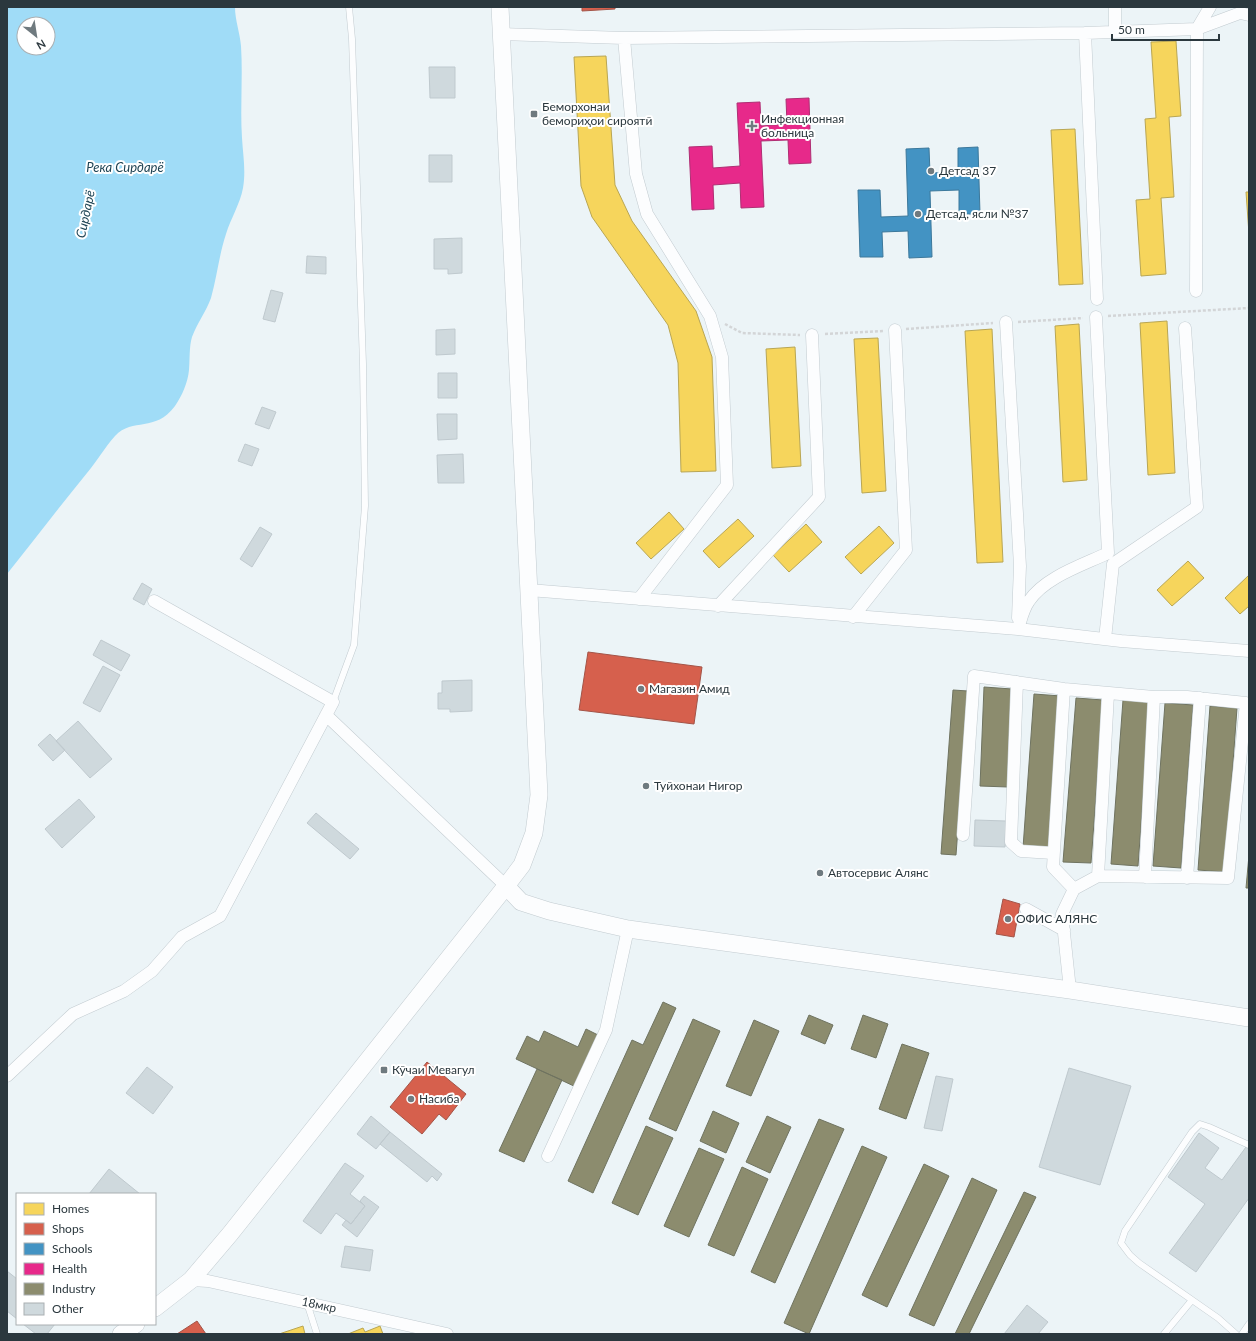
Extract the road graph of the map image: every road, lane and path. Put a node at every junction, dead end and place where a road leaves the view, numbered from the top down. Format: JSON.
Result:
{"nodes":[{"id":1,"x":349,"y":7,"type":"edge"},
{"id":2,"x":500,"y":7,"type":"edge"},
{"id":3,"x":1114,"y":7,"type":"edge"},
{"id":4,"x":1210,"y":7,"type":"edge"},
{"id":5,"x":1249,"y":15,"type":"edge"},
{"id":6,"x":1197,"y":28,"type":"junction"},
{"id":7,"x":1116,"y":32,"type":"junction"},
{"id":8,"x":1085,"y":33,"type":"junction"},
{"id":9,"x":501,"y":34,"type":"junction"},
{"id":10,"x":624,"y":38,"type":"junction"},
{"id":11,"x":1196,"y":291,"type":"dead end"},
{"id":12,"x":1097,"y":298,"type":"dead end"},
{"id":13,"x":1249,"y":308,"type":"edge"},
{"id":14,"x":710,"y":316,"type":"junction"},
{"id":15,"x":1096,"y":317,"type":"junction"},
{"id":16,"x":1006,"y":322,"type":"junction"},
{"id":17,"x":1185,"y":328,"type":"dead end"},
{"id":18,"x":895,"y":330,"type":"junction"},
{"id":19,"x":812,"y":335,"type":"junction"},
{"id":20,"x":529,"y":590,"type":"junction"},
{"id":21,"x":639,"y":599,"type":"junction"},
{"id":22,"x":154,"y":601,"type":"dead end"},
{"id":23,"x":718,"y":606,"type":"junction"},
{"id":24,"x":853,"y":617,"type":"junction"},
{"id":25,"x":1018,"y":630,"type":"junction"},
{"id":26,"x":1105,"y":639,"type":"junction"},
{"id":27,"x":1249,"y":639,"type":"edge"},
{"id":28,"x":1245,"y":650,"type":"edge"},
{"id":29,"x":1017,"y":682,"type":"junction"},
{"id":30,"x":1064,"y":689,"type":"junction"},
{"id":31,"x":1108,"y":694,"type":"junction"},
{"id":32,"x":1154,"y":697,"type":"junction"},
{"id":33,"x":1200,"y":698,"type":"junction"},
{"id":34,"x":334,"y":702,"type":"junction"},
{"id":35,"x":326,"y":715,"type":"junction"},
{"id":36,"x":963,"y":835,"type":"dead end"},
{"id":37,"x":1053,"y":853,"type":"junction"},
{"id":38,"x":1098,"y":876,"type":"junction"},
{"id":39,"x":1146,"y":877,"type":"junction"},
{"id":40,"x":1187,"y":878,"type":"junction"},
{"id":41,"x":506,"y":886,"type":"junction"},
{"id":42,"x":1074,"y":889,"type":"junction"},
{"id":43,"x":1026,"y":909,"type":"dead end"},
{"id":44,"x":628,"y":929,"type":"junction"},
{"id":45,"x":1064,"y":930,"type":"junction"},
{"id":46,"x":1070,"y":990,"type":"junction"},
{"id":47,"x":1249,"y":1018,"type":"edge"},
{"id":48,"x":7,"y":1076,"type":"edge"},
{"id":49,"x":1249,"y":1145,"type":"edge"},
{"id":50,"x":548,"y":1156,"type":"dead end"},
{"id":51,"x":191,"y":1280,"type":"junction"},
{"id":52,"x":1192,"y":1300,"type":"junction"},
{"id":53,"x":307,"y":1303,"type":"junction"},
{"id":54,"x":156,"y":1307,"type":"edge"},
{"id":55,"x":1249,"y":1324,"type":"edge"},
{"id":56,"x":134,"y":1325,"type":"edge"},
{"id":57,"x":410,"y":1330,"type":"edge"},
{"id":58,"x":121,"y":1334,"type":"edge"},
{"id":59,"x":317,"y":1334,"type":"edge"},
{"id":60,"x":446,"y":1334,"type":"edge"},
{"id":61,"x":1164,"y":1334,"type":"edge"},
{"id":62,"x":1236,"y":1334,"type":"edge"},
{"id":63,"x":1242,"y":1334,"type":"edge"}],
"edges":[{"from":1,"to":34,"type":"lane"},
{"from":2,"to":9,"type":"main road"},
{"from":3,"to":7,"type":"street"},
{"from":4,"to":6,"type":"street"},
{"from":5,"to":6,"type":"street"},
{"from":6,"to":7,"type":"street"},
{"from":6,"to":11,"type":"street"},
{"from":7,"to":8,"type":"street"},
{"from":8,"to":10,"type":"street"},
{"from":8,"to":12,"type":"street"},
{"from":9,"to":10,"type":"street"},
{"from":9,"to":20,"type":"main road"},
{"from":10,"to":14,"type":"street"},
{"from":13,"to":15,"type":"path"},
{"from":14,"to":19,"type":"path"},
{"from":14,"to":21,"type":"street"},
{"from":15,"to":16,"type":"path"},
{"from":15,"to":25,"type":"street"},
{"from":16,"to":18,"type":"path"},
{"from":16,"to":25,"type":"street"},
{"from":17,"to":26,"type":"street"},
{"from":18,"to":19,"type":"path"},
{"from":18,"to":24,"type":"street"},
{"from":19,"to":23,"type":"street"},
{"from":20,"to":21,"type":"street"},
{"from":20,"to":41,"type":"main road"},
{"from":21,"to":23,"type":"street"},
{"from":22,"to":34,"type":"street"},
{"from":23,"to":24,"type":"street"},
{"from":24,"to":25,"type":"street"},
{"from":25,"to":26,"type":"street"},
{"from":26,"to":28,"type":"street"},
{"from":27,"to":28,"type":"street"},
{"from":29,"to":30,"type":"street"},
{"from":29,"to":36,"type":"street"},
{"from":29,"to":37,"type":"street"},
{"from":30,"to":31,"type":"street"},
{"from":30,"to":37,"type":"street"},
{"from":31,"to":32,"type":"street"},
{"from":31,"to":38,"type":"street"},
{"from":32,"to":33,"type":"street"},
{"from":32,"to":39,"type":"street"},
{"from":33,"to":40,"type":"street"},
{"from":33,"to":40,"type":"street"},
{"from":34,"to":35,"type":"street"},
{"from":35,"to":41,"type":"street"},
{"from":35,"to":48,"type":"street"},
{"from":37,"to":42,"type":"street"},
{"from":38,"to":39,"type":"street"},
{"from":38,"to":42,"type":"street"},
{"from":39,"to":40,"type":"street"},
{"from":41,"to":44,"type":"main road"},
{"from":41,"to":51,"type":"main road"},
{"from":42,"to":45,"type":"street"},
{"from":43,"to":45,"type":"street"},
{"from":44,"to":46,"type":"main road"},
{"from":44,"to":50,"type":"street"},
{"from":45,"to":46,"type":"street"},
{"from":46,"to":47,"type":"main road"},
{"from":49,"to":52,"type":"lane"},
{"from":51,"to":53,"type":"street","name":"18мкр"},
{"from":51,"to":54,"type":"main road"},
{"from":52,"to":61,"type":"lane"},
{"from":52,"to":62,"type":"lane"},
{"from":53,"to":57,"type":"street","name":"18мкр"},
{"from":53,"to":59,"type":"lane"},
{"from":55,"to":63,"type":"lane"},
{"from":56,"to":58,"type":"main road"},
{"from":57,"to":60,"type":"street","name":"18мкр"}]}
